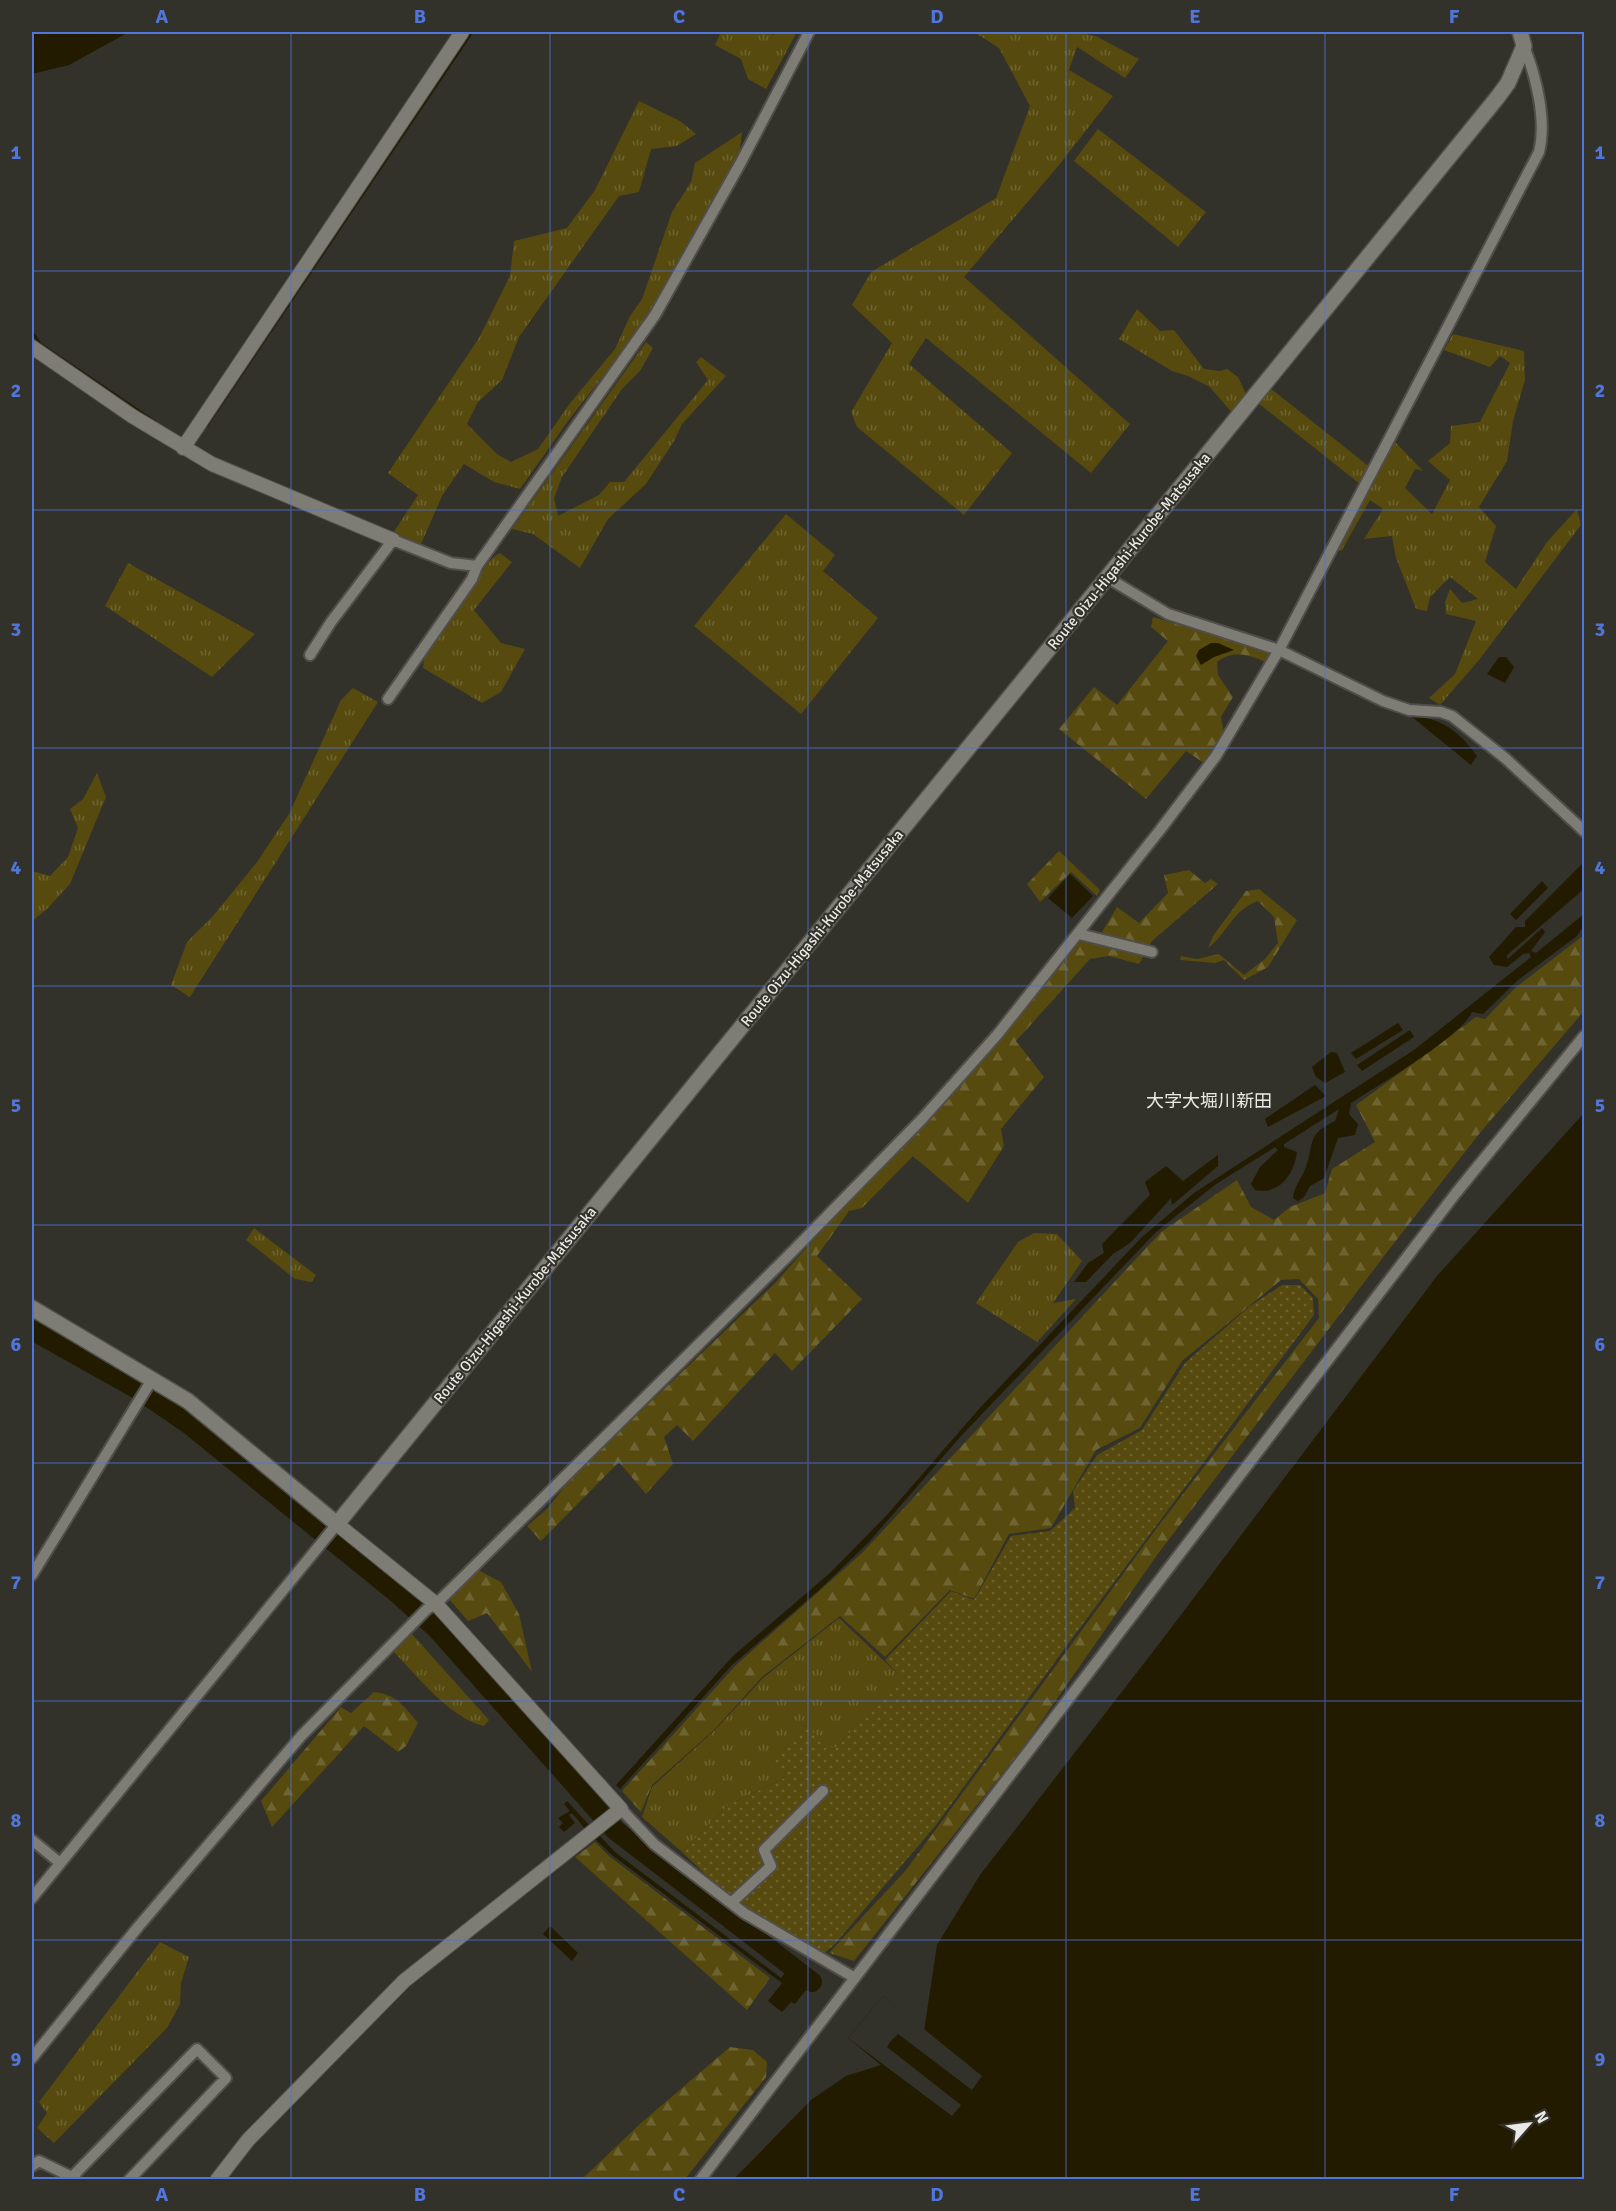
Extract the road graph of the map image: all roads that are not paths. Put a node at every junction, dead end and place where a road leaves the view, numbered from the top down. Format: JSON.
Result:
{"nodes":[{"id":1,"x":462,"y":32,"type":"edge"},
{"id":2,"x":809,"y":32,"type":"edge"},
{"id":3,"x":1522,"y":39,"type":"edge"},
{"id":4,"x":32,"y":347,"type":"edge"},
{"id":5,"x":183,"y":448,"type":"junction"},
{"id":6,"x":393,"y":540,"type":"junction"},
{"id":7,"x":477,"y":566,"type":"junction"},
{"id":8,"x":1108,"y":578,"type":"junction"},
{"id":9,"x":1279,"y":650,"type":"junction"},
{"id":10,"x":310,"y":655,"type":"dead end"},
{"id":11,"x":388,"y":699,"type":"dead end"},
{"id":12,"x":1584,"y":831,"type":"edge"},
{"id":13,"x":1079,"y":934,"type":"junction"},
{"id":14,"x":1152,"y":952,"type":"dead end"},
{"id":15,"x":1584,"y":1036,"type":"edge"},
{"id":16,"x":32,"y":1308,"type":"edge"},
{"id":17,"x":150,"y":1381,"type":"junction"},
{"id":18,"x":335,"y":1527,"type":"junction"},
{"id":19,"x":32,"y":1575,"type":"edge"},
{"id":20,"x":431,"y":1606,"type":"junction"},
{"id":21,"x":822,"y":1791,"type":"dead end"},
{"id":22,"x":618,"y":1811,"type":"junction"},
{"id":23,"x":32,"y":1840,"type":"edge"},
{"id":24,"x":60,"y":1863,"type":"junction"},
{"id":25,"x":32,"y":1898,"type":"edge"},
{"id":26,"x":731,"y":1903,"type":"junction"},
{"id":27,"x":855,"y":1978,"type":"junction"},
{"id":28,"x":32,"y":2058,"type":"edge"},
{"id":29,"x":32,"y":2166,"type":"edge"},
{"id":30,"x":74,"y":2178,"type":"edge"},
{"id":31,"x":129,"y":2180,"type":"edge"},
{"id":32,"x":217,"y":2180,"type":"edge"},
{"id":33,"x":700,"y":2180,"type":"edge"}],
"edges":[{"from":1,"to":5,"type":"street"},
{"from":2,"to":7,"type":"street"},
{"from":3,"to":8,"type":"main road","name":"Route Oizu-Higashi-Kurobe-Matsusaka"},
{"from":3,"to":9,"type":"street"},
{"from":4,"to":5,"type":"street"},
{"from":5,"to":6,"type":"street"},
{"from":6,"to":7,"type":"street"},
{"from":6,"to":10,"type":"street"},
{"from":7,"to":11,"type":"street"},
{"from":8,"to":9,"type":"street"},
{"from":8,"to":18,"type":"main road","name":"Route Oizu-Higashi-Kurobe-Matsusaka"},
{"from":9,"to":12,"type":"street"},
{"from":9,"to":13,"type":"street"},
{"from":13,"to":14,"type":"street"},
{"from":13,"to":20,"type":"street"},
{"from":15,"to":27,"type":"street"},
{"from":16,"to":17,"type":"main road"},
{"from":17,"to":18,"type":"main road"},
{"from":17,"to":19,"type":"street"},
{"from":18,"to":20,"type":"street"},
{"from":18,"to":24,"type":"street"},
{"from":20,"to":22,"type":"street"},
{"from":20,"to":28,"type":"street"},
{"from":21,"to":26,"type":"street"},
{"from":22,"to":26,"type":"street"},
{"from":22,"to":32,"type":"street"},
{"from":23,"to":24,"type":"street"},
{"from":24,"to":25,"type":"street"},
{"from":26,"to":27,"type":"street"},
{"from":27,"to":33,"type":"street"},
{"from":29,"to":30,"type":"street"},
{"from":30,"to":31,"type":"street"}]}
